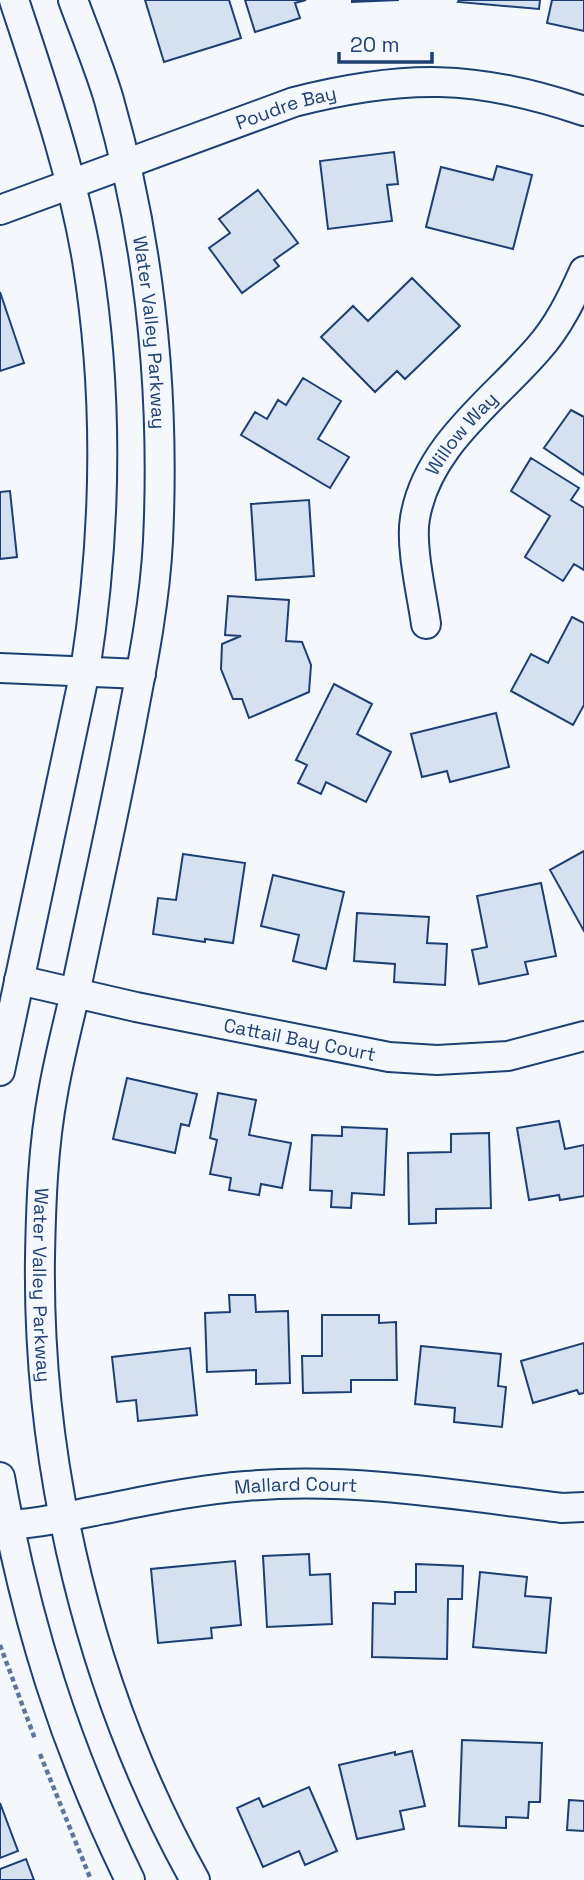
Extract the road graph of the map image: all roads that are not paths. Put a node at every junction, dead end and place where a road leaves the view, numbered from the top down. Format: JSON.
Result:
{"nodes":[{"id":1,"x":14,"y":0,"type":"edge"},
{"id":2,"x":73,"y":0,"type":"edge"},
{"id":3,"x":584,"y":111,"type":"edge"},
{"id":4,"x":126,"y":164,"type":"junction"},
{"id":5,"x":71,"y":184,"type":"junction"},
{"id":6,"x":0,"y":210,"type":"edge"},
{"id":7,"x":584,"y":271,"type":"edge"},
{"id":8,"x":426,"y":624,"type":"dead end"},
{"id":9,"x":0,"y":668,"type":"edge"},
{"id":10,"x":85,"y":671,"type":"junction"},
{"id":11,"x":141,"y":674,"type":"junction"},
{"id":12,"x":19,"y":979,"type":"junction"},
{"id":13,"x":75,"y":992,"type":"junction"},
{"id":14,"x":584,"y":1036,"type":"edge"},
{"id":15,"x":0,"y":1070,"type":"edge"},
{"id":16,"x":0,"y":1477,"type":"edge"},
{"id":17,"x":584,"y":1507,"type":"edge"},
{"id":18,"x":64,"y":1517,"type":"junction"},
{"id":19,"x":4,"y":1525,"type":"edge"},
{"id":20,"x":130,"y":1880,"type":"edge"},
{"id":21,"x":195,"y":1880,"type":"edge"}],
"edges":[{"from":1,"to":5,"type":"street"},
{"from":2,"to":4,"type":"street","name":"Water Valley Parkway"},
{"from":3,"to":4,"type":"street","name":"Poudre Bay"},
{"from":4,"to":5,"type":"street","name":"Poudre Bay"},
{"from":4,"to":11,"type":"street","name":"Water Valley Parkway"},
{"from":5,"to":6,"type":"street","name":"Poudre Bay"},
{"from":5,"to":10,"type":"street"},
{"from":7,"to":8,"type":"street","name":"Willow Way"},
{"from":9,"to":10,"type":"street"},
{"from":10,"to":11,"type":"street"},
{"from":10,"to":12,"type":"street"},
{"from":11,"to":13,"type":"street","name":"Water Valley Parkway"},
{"from":12,"to":13,"type":"street","name":"Cattail Bay Court"},
{"from":12,"to":15,"type":"street"},
{"from":13,"to":14,"type":"street","name":"Cattail Bay Court"},
{"from":13,"to":18,"type":"street","name":"Water Valley Parkway"},
{"from":16,"to":19,"type":"street"},
{"from":17,"to":18,"type":"street","name":"Mallard Court"},
{"from":18,"to":19,"type":"street","name":"Mallard Court"},
{"from":18,"to":21,"type":"street","name":"Water Valley Parkway"},
{"from":19,"to":20,"type":"street"}]}
